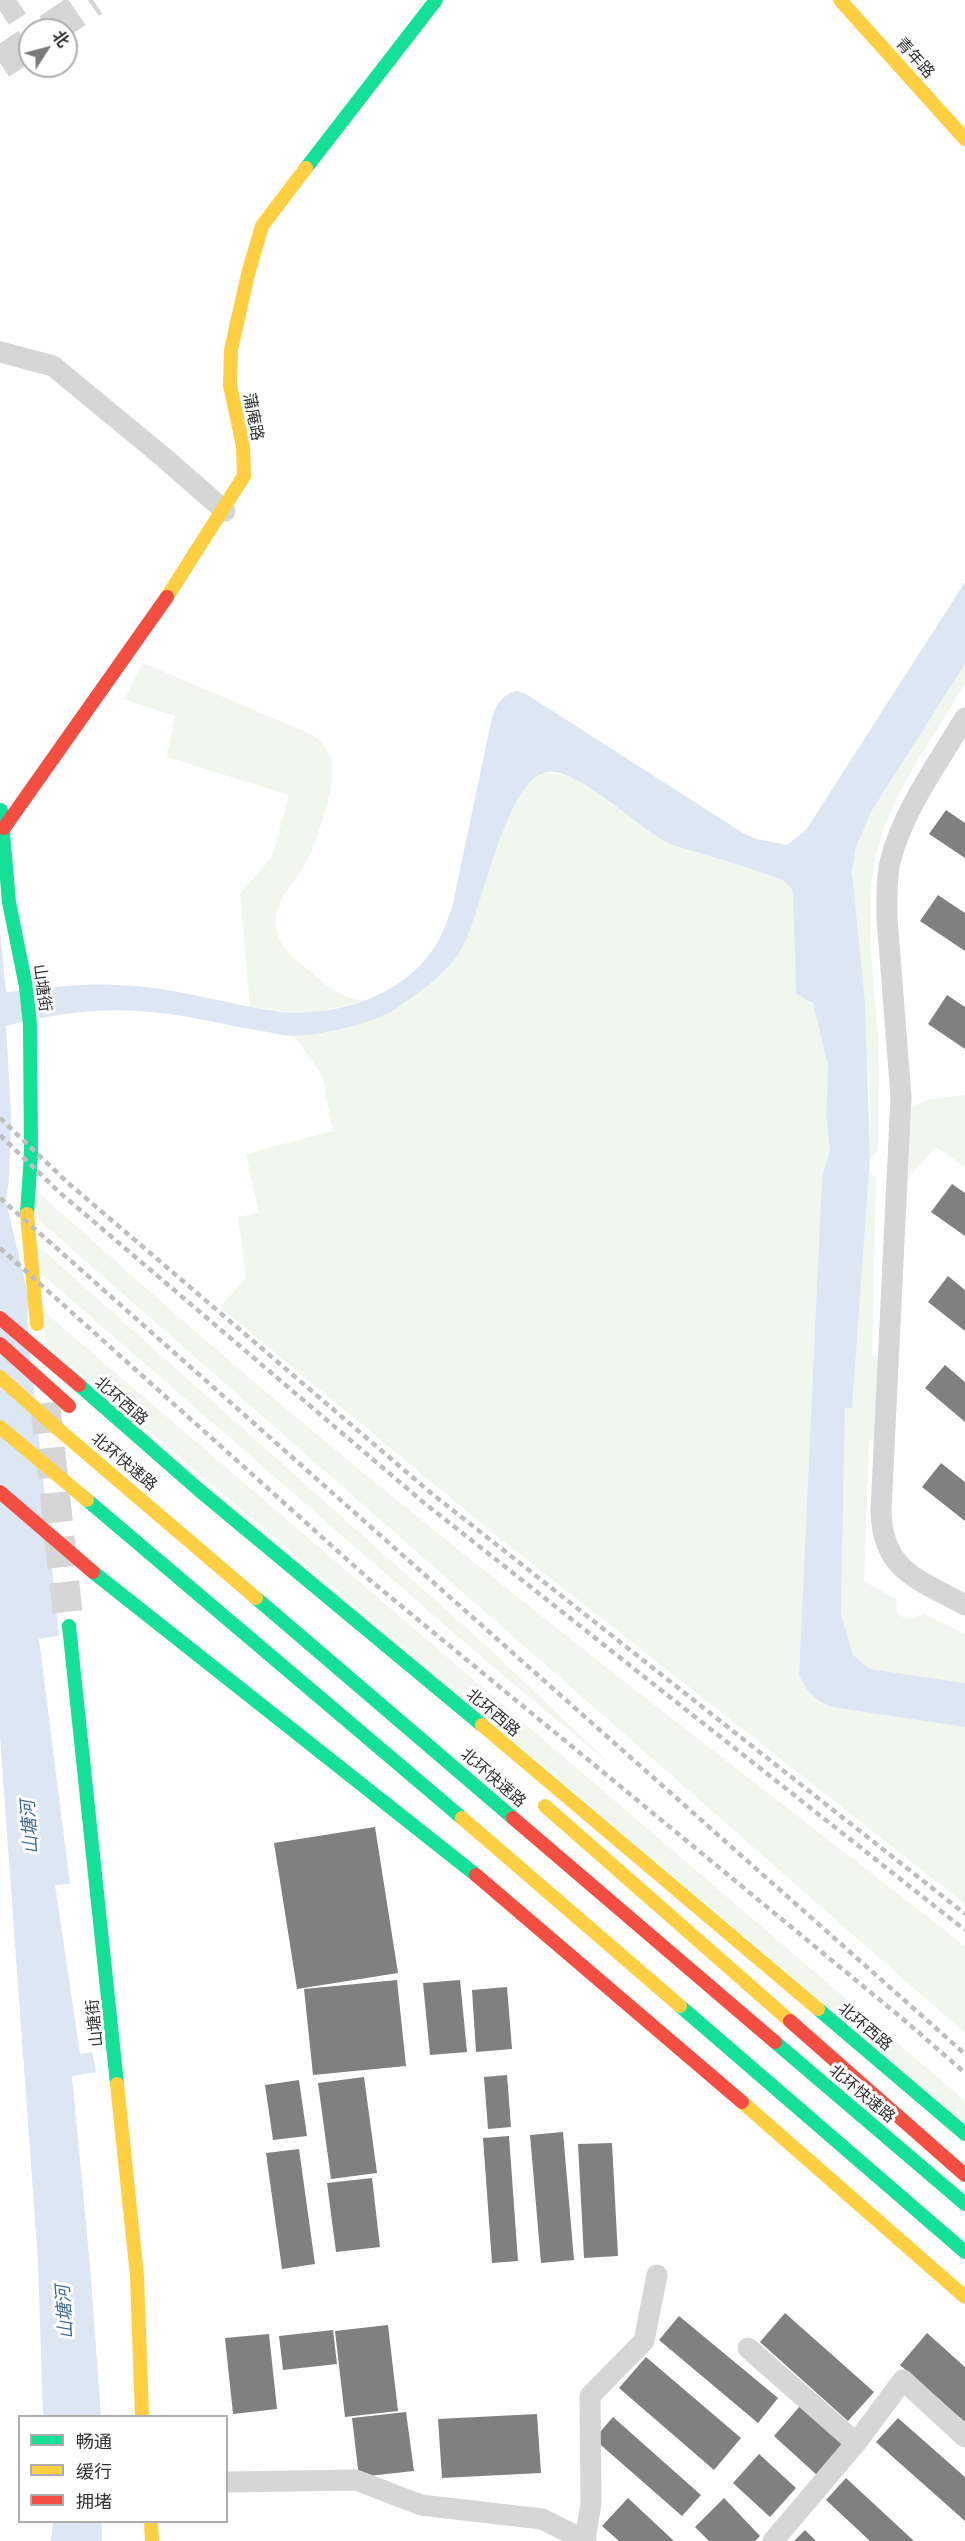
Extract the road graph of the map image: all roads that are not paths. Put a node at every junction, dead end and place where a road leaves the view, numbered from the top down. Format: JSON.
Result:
{"nodes":[{"id":1,"x":436,"y":0,"type":"edge"},
{"id":2,"x":840,"y":0,"type":"edge"},
{"id":3,"x":965,"y":139,"type":"edge"},
{"id":4,"x":0,"y":352,"type":"edge"},
{"id":5,"x":225,"y":511,"type":"junction"},
{"id":6,"x":965,"y":718,"type":"edge"},
{"id":7,"x":0,"y":801,"type":"edge"},
{"id":8,"x":4,"y":828,"type":"junction"},
{"id":9,"x":0,"y":1318,"type":"edge"},
{"id":10,"x":37,"y":1324,"type":"dead end"},
{"id":11,"x":0,"y":1344,"type":"edge"},
{"id":12,"x":0,"y":1377,"type":"edge"},
{"id":13,"x":73,"y":1410,"type":"dead end"},
{"id":14,"x":0,"y":1427,"type":"edge"},
{"id":15,"x":130,"y":1473,"type":"dead end"},
{"id":16,"x":199,"y":1490,"type":"junction"},
{"id":17,"x":0,"y":1492,"type":"edge"},
{"id":18,"x":200,"y":1548,"type":"junction"},
{"id":19,"x":965,"y":1605,"type":"edge"},
{"id":20,"x":335,"y":1621,"type":"dead end"},
{"id":21,"x":69,"y":1626,"type":"tunnel mouth"},
{"id":22,"x":280,"y":1681,"type":"dead end"},
{"id":23,"x":396,"y":1761,"type":"junction"},
{"id":24,"x":531,"y":1794,"type":"dead end"},
{"id":25,"x":965,"y":2134,"type":"edge"},
{"id":26,"x":965,"y":2175,"type":"edge"},
{"id":27,"x":965,"y":2204,"type":"edge"},
{"id":28,"x":965,"y":2252,"type":"edge"},
{"id":29,"x":657,"y":2275,"type":"dead end"},
{"id":30,"x":965,"y":2297,"type":"edge"},
{"id":31,"x":748,"y":2348,"type":"dead end"},
{"id":32,"x":142,"y":2415,"type":"edge"},
{"id":33,"x":965,"y":2437,"type":"edge"},
{"id":34,"x":856,"y":2443,"type":"junction"},
{"id":35,"x":228,"y":2482,"type":"edge"},
{"id":36,"x":151,"y":2523,"type":"edge"},
{"id":37,"x":585,"y":2540,"type":"edge"},
{"id":38,"x":152,"y":2541,"type":"edge"},
{"id":39,"x":773,"y":2541,"type":"edge"}],
"edges":[{"from":1,"to":5,"type":"main road","name":"蒲庵路"},
{"from":2,"to":3,"type":"main road","name":"青年路"},
{"from":4,"to":5,"type":"street"},
{"from":5,"to":8,"type":"main road","name":"蒲庵路"},
{"from":6,"to":19,"type":"street"},
{"from":7,"to":8,"type":"main road","name":"山塘街"},
{"from":8,"to":10,"type":"main road","name":"山塘街"},
{"from":9,"to":16,"type":"main road","name":"北环西路","bridge":true},
{"from":11,"to":13,"type":"main road","bridge":true},
{"from":12,"to":18,"type":"main road","name":"北环快速路","bridge":true},
{"from":14,"to":23,"type":"main road","bridge":true},
{"from":15,"to":18,"type":"main road"},
{"from":16,"to":20,"type":"main road"},
{"from":16,"to":25,"type":"main road","name":"北环西路"},
{"from":17,"to":30,"type":"main road","bridge":true},
{"from":18,"to":27,"type":"main road","name":"北环快速路"},
{"from":21,"to":32,"type":"main road","name":"山塘街"},
{"from":22,"to":23,"type":"main road"},
{"from":23,"to":28,"type":"main road"},
{"from":24,"to":26,"type":"main road"},
{"from":29,"to":37,"type":"street"},
{"from":31,"to":34,"type":"street"},
{"from":33,"to":34,"type":"street"},
{"from":34,"to":39,"type":"street"},
{"from":35,"to":37,"type":"street"},
{"from":36,"to":38,"type":"main road"}]}
